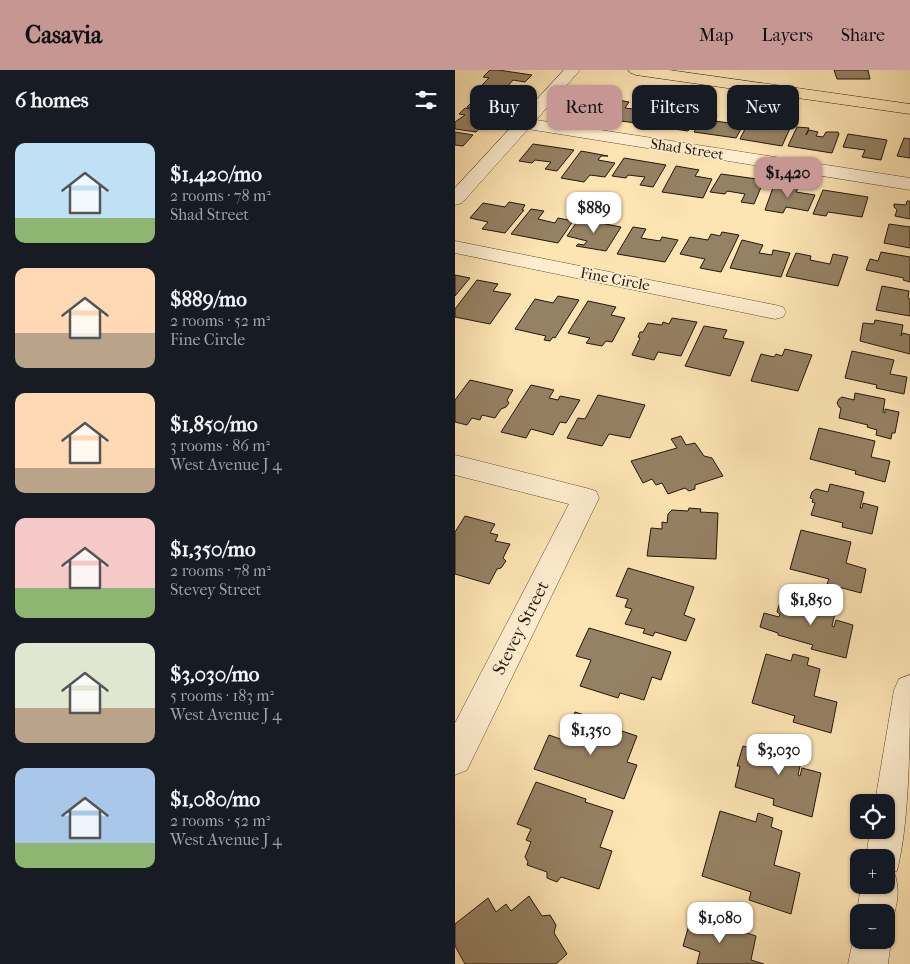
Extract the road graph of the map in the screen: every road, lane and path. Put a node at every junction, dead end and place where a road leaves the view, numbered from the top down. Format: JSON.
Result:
{"nodes":[{"id":1,"x":572,"y":70,"type":"edge"},
{"id":2,"x":635,"y":70,"type":"edge"},
{"id":3,"x":537,"y":109,"type":"edge"},
{"id":4,"x":910,"y":109,"type":"edge"},
{"id":5,"x":537,"y":125,"type":"edge"},
{"id":6,"x":518,"y":130,"type":"edge"},
{"id":7,"x":910,"y":184,"type":"edge"},
{"id":8,"x":455,"y":199,"type":"edge"},
{"id":9,"x":455,"y":247,"type":"edge"},
{"id":10,"x":775,"y":312,"type":"dead end"},
{"id":11,"x":455,"y":465,"type":"edge"},
{"id":12,"x":910,"y":690,"type":"edge"},
{"id":13,"x":455,"y":758,"type":"edge"},
{"id":14,"x":886,"y":849,"type":"edge"},
{"id":15,"x":870,"y":949,"type":"edge"},
{"id":16,"x":868,"y":964,"type":"edge"}],
"edges":[{"from":1,"to":3,"type":"street"},
{"from":2,"to":4,"type":"main road"},
{"from":5,"to":7,"type":"street","name":"Shad Street"},
{"from":6,"to":8,"type":"street"},
{"from":9,"to":10,"type":"street","name":"Fine Circle"},
{"from":11,"to":13,"type":"street","name":"Stevey Street"},
{"from":12,"to":14,"type":"street"},
{"from":15,"to":16,"type":"street"}]}
